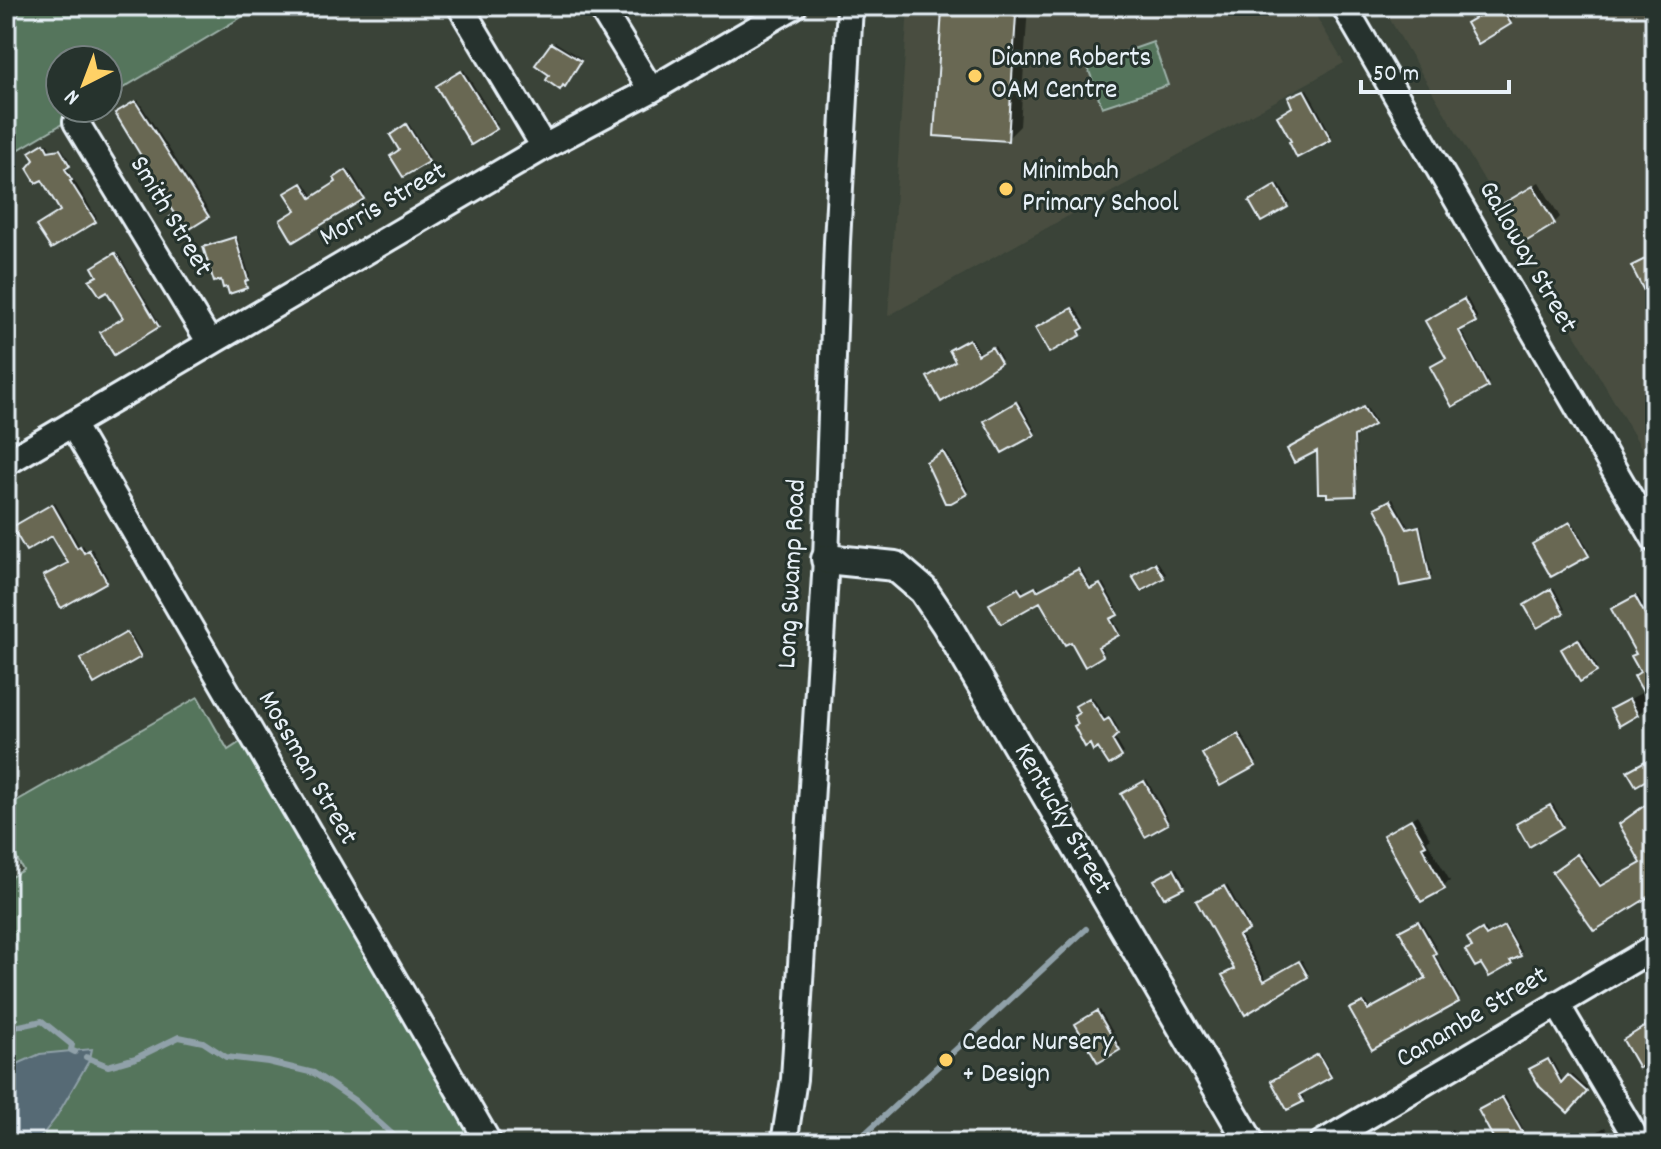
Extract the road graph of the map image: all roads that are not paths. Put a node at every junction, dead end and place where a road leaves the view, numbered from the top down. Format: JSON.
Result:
{"nodes":[{"id":1,"x":460,"y":6,"type":"edge"},
{"id":2,"x":600,"y":6,"type":"edge"},
{"id":3,"x":794,"y":6,"type":"edge"},
{"id":4,"x":850,"y":6,"type":"edge"},
{"id":5,"x":1344,"y":6,"type":"edge"},
{"id":6,"x":651,"y":90,"type":"junction"},
{"id":7,"x":77,"y":124,"type":"edge"},
{"id":8,"x":544,"y":147,"type":"junction"},
{"id":9,"x":210,"y":343,"type":"junction"},
{"id":10,"x":72,"y":424,"type":"junction"},
{"id":11,"x":6,"y":463,"type":"edge"},
{"id":12,"x":1655,"y":540,"type":"edge"},
{"id":13,"x":826,"y":559,"type":"junction"},
{"id":14,"x":1655,"y":947,"type":"edge"},
{"id":15,"x":1557,"y":1004,"type":"junction"},
{"id":16,"x":489,"y":1143,"type":"edge"},
{"id":17,"x":784,"y":1143,"type":"edge"},
{"id":18,"x":1250,"y":1143,"type":"edge"},
{"id":19,"x":1322,"y":1143,"type":"edge"},
{"id":20,"x":1639,"y":1143,"type":"edge"}],
"edges":[{"from":1,"to":8,"type":"street"},
{"from":2,"to":6,"type":"street"},
{"from":3,"to":6,"type":"street","name":"Morris Street"},
{"from":4,"to":13,"type":"street","name":"Long Swamp Road"},
{"from":5,"to":12,"type":"street","name":"Galloway Street"},
{"from":6,"to":8,"type":"street","name":"Morris Street"},
{"from":7,"to":9,"type":"street","name":"Smith Street"},
{"from":8,"to":9,"type":"street","name":"Morris Street"},
{"from":9,"to":10,"type":"street","name":"Morris Street"},
{"from":10,"to":11,"type":"street","name":"Morris Street"},
{"from":10,"to":16,"type":"street","name":"Mossman Street"},
{"from":13,"to":17,"type":"street","name":"Long Swamp Road"},
{"from":13,"to":18,"type":"street","name":"Kentucky Street"},
{"from":14,"to":15,"type":"street","name":"Canambe Street"},
{"from":15,"to":19,"type":"street","name":"Canambe Street"},
{"from":15,"to":20,"type":"street"}]}
